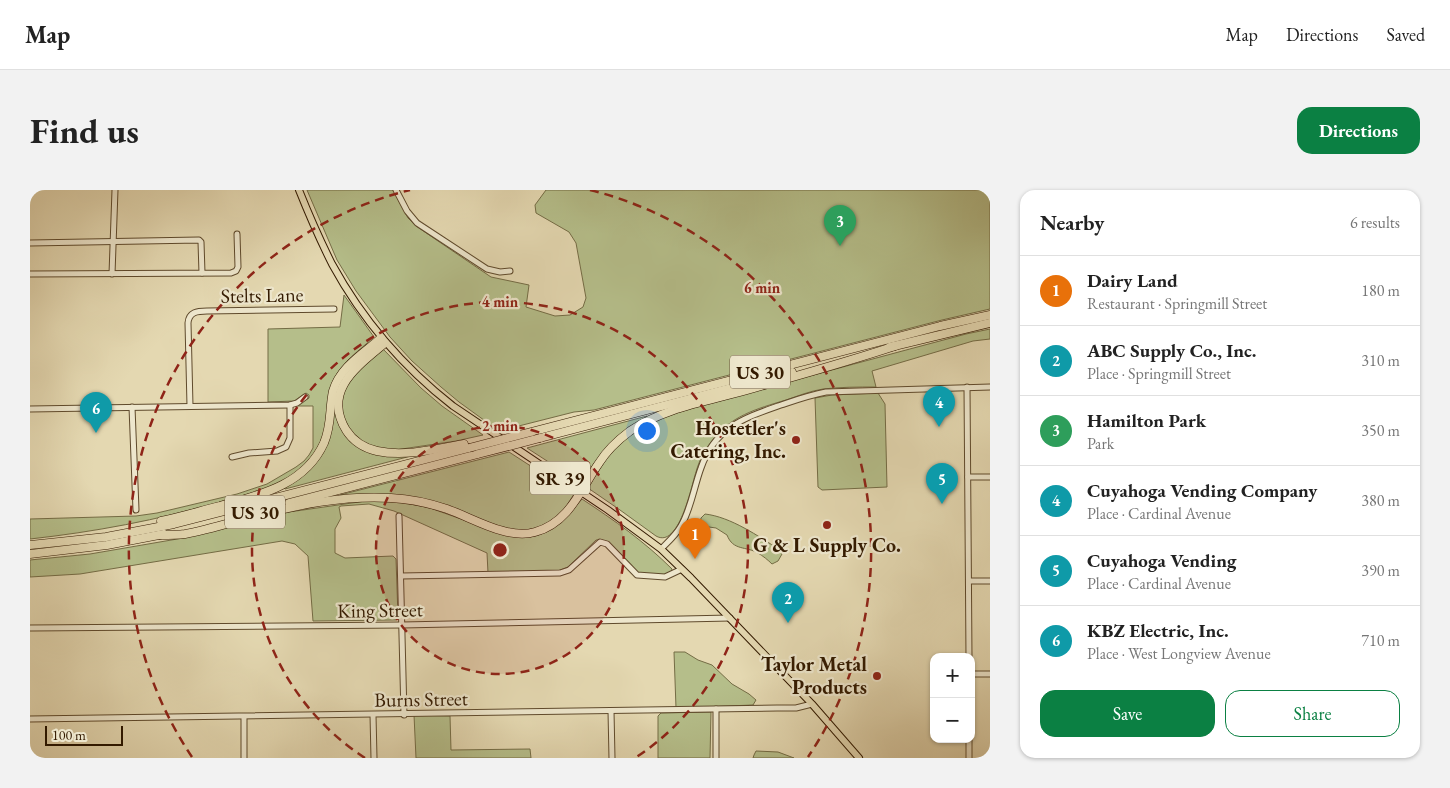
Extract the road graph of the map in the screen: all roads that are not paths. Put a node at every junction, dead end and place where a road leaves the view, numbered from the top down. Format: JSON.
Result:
{"nodes":[{"id":1,"x":115,"y":190,"type":"edge"},
{"id":2,"x":299,"y":190,"type":"edge"},
{"id":3,"x":396,"y":190,"type":"edge"},
{"id":4,"x":237,"y":234,"type":"dead end"},
{"id":5,"x":30,"y":242,"type":"edge"},
{"id":6,"x":113,"y":242,"type":"junction"},
{"id":7,"x":510,"y":271,"type":"dead end"},
{"id":8,"x":202,"y":273,"type":"junction"},
{"id":9,"x":30,"y":274,"type":"edge"},
{"id":10,"x":112,"y":274,"type":"junction"},
{"id":11,"x":334,"y":309,"type":"dead end"},
{"id":12,"x":990,"y":315,"type":"edge"},
{"id":13,"x":990,"y":323,"type":"edge"},
{"id":14,"x":383,"y":340,"type":"junction"},
{"id":15,"x":895,"y":346,"type":"junction"},
{"id":16,"x":967,"y":387,"type":"junction"},
{"id":17,"x":990,"y":387,"type":"edge"},
{"id":18,"x":305,"y":397,"type":"dead end"},
{"id":19,"x":290,"y":405,"type":"junction"},
{"id":20,"x":190,"y":406,"type":"junction"},
{"id":21,"x":132,"y":407,"type":"junction"},
{"id":22,"x":30,"y":409,"type":"edge"},
{"id":23,"x":467,"y":446,"type":"junction"},
{"id":24,"x":232,"y":457,"type":"dead end"},
{"id":25,"x":968,"y":477,"type":"junction"},
{"id":26,"x":990,"y":477,"type":"edge"},
{"id":27,"x":581,"y":492,"type":"junction"},
{"id":28,"x":136,"y":510,"type":"dead end"},
{"id":29,"x":398,"y":516,"type":"dead end"},
{"id":30,"x":160,"y":535,"type":"junction"},
{"id":31,"x":59,"y":543,"type":"junction"},
{"id":32,"x":30,"y":546,"type":"edge"},
{"id":33,"x":661,"y":549,"type":"junction"},
{"id":34,"x":30,"y":554,"type":"edge"},
{"id":35,"x":682,"y":570,"type":"junction"},
{"id":36,"x":400,"y":576,"type":"junction"},
{"id":37,"x":990,"y":580,"type":"edge"},
{"id":38,"x":969,"y":581,"type":"junction"},
{"id":39,"x":730,"y":618,"type":"junction"},
{"id":40,"x":402,"y":625,"type":"junction"},
{"id":41,"x":30,"y":628,"type":"edge"},
{"id":42,"x":969,"y":653,"type":"edge"},
{"id":43,"x":975,"y":674,"type":"edge"},
{"id":44,"x":990,"y":674,"type":"edge"},
{"id":45,"x":812,"y":704,"type":"junction"},
{"id":46,"x":716,"y":710,"type":"junction"},
{"id":47,"x":612,"y":711,"type":"junction"},
{"id":48,"x":404,"y":714,"type":"junction"},
{"id":49,"x":373,"y":715,"type":"junction"},
{"id":50,"x":244,"y":717,"type":"junction"},
{"id":51,"x":30,"y":719,"type":"edge"},
{"id":52,"x":969,"y":743,"type":"edge"},
{"id":53,"x":244,"y":758,"type":"edge"},
{"id":54,"x":374,"y":758,"type":"edge"},
{"id":55,"x":612,"y":758,"type":"edge"},
{"id":56,"x":716,"y":758,"type":"edge"},
{"id":57,"x":859,"y":758,"type":"edge"},
{"id":58,"x":969,"y":758,"type":"edge"}],
"edges":[{"from":1,"to":6,"type":"street"},
{"from":2,"to":14,"type":"main road","number":"SR 39"},
{"from":3,"to":7,"type":"street"},
{"from":4,"to":8,"type":"street"},
{"from":5,"to":6,"type":"street"},
{"from":6,"to":8,"type":"street"},
{"from":6,"to":10,"type":"street"},
{"from":8,"to":10,"type":"street"},
{"from":9,"to":10,"type":"street"},
{"from":11,"to":20,"type":"street","name":"Stelts Lane"},
{"from":12,"to":23,"type":"highway","number":"US 30","bridge":true},
{"from":13,"to":15,"type":"highway","number":"US 30"},
{"from":14,"to":23,"type":"highway"},
{"from":14,"to":27,"type":"main road","number":"SR 39"},
{"from":14,"to":31,"type":"highway"},
{"from":15,"to":27,"type":"highway"},
{"from":15,"to":30,"type":"highway","number":"US 30","bridge":true},
{"from":16,"to":17,"type":"street"},
{"from":16,"to":25,"type":"street"},
{"from":16,"to":33,"type":"street"},
{"from":18,"to":19,"type":"street"},
{"from":19,"to":20,"type":"street"},
{"from":19,"to":24,"type":"street"},
{"from":20,"to":21,"type":"street"},
{"from":21,"to":22,"type":"street"},
{"from":21,"to":28,"type":"street"},
{"from":23,"to":31,"type":"highway","number":"US 30"},
{"from":25,"to":26,"type":"street"},
{"from":25,"to":38,"type":"street"},
{"from":27,"to":30,"type":"highway"},
{"from":27,"to":33,"type":"main road","number":"SR 39"},
{"from":29,"to":36,"type":"street"},
{"from":30,"to":34,"type":"highway","number":"US 30"},
{"from":31,"to":32,"type":"highway","number":"US 30"},
{"from":33,"to":35,"type":"main road","number":"SR 39"},
{"from":35,"to":36,"type":"street"},
{"from":35,"to":39,"type":"main road","number":"SR 39"},
{"from":36,"to":40,"type":"street"},
{"from":37,"to":38,"type":"street"},
{"from":38,"to":42,"type":"street"},
{"from":39,"to":40,"type":"street","name":"King Street"},
{"from":39,"to":45,"type":"main road","number":"SR 39"},
{"from":40,"to":41,"type":"street","name":"King Street"},
{"from":40,"to":48,"type":"street"},
{"from":43,"to":44,"type":"street"},
{"from":45,"to":46,"type":"street","name":"Burns Street"},
{"from":45,"to":57,"type":"main road","number":"SR 39"},
{"from":46,"to":47,"type":"street","name":"Burns Street"},
{"from":46,"to":56,"type":"street"},
{"from":47,"to":48,"type":"street","name":"Burns Street"},
{"from":47,"to":55,"type":"street"},
{"from":48,"to":49,"type":"street","name":"Burns Street"},
{"from":49,"to":50,"type":"street","name":"Burns Street"},
{"from":49,"to":54,"type":"street"},
{"from":50,"to":51,"type":"street","name":"Burns Street"},
{"from":50,"to":53,"type":"street"},
{"from":52,"to":58,"type":"street"}]}
